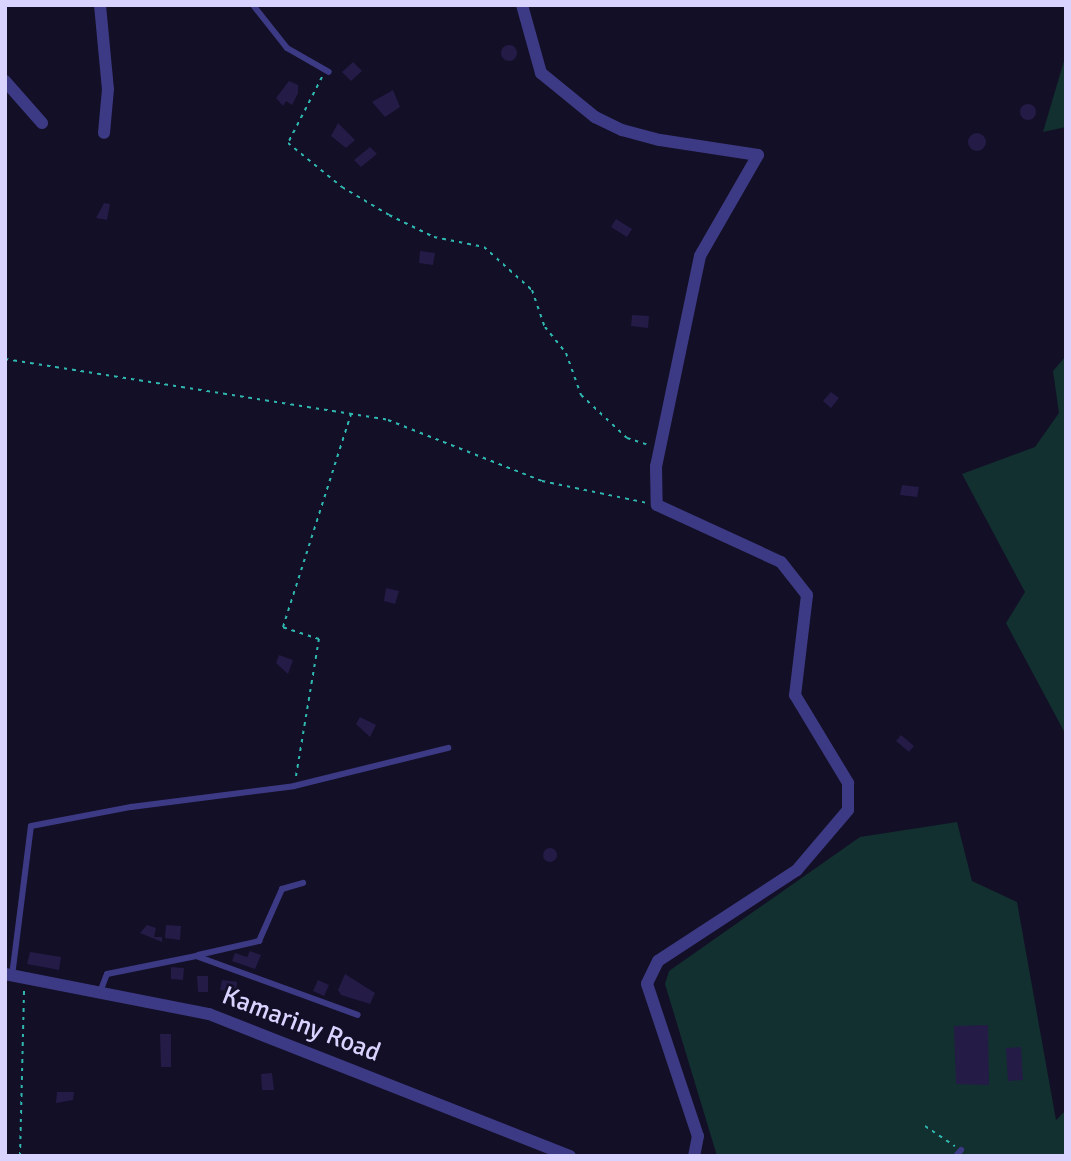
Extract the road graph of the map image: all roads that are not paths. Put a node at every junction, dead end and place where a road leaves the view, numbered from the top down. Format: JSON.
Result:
{"nodes":[{"id":1,"x":100,"y":5,"type":"edge"},
{"id":2,"x":253,"y":5,"type":"edge"},
{"id":3,"x":522,"y":5,"type":"edge"},
{"id":4,"x":327,"y":71,"type":"road end"},
{"id":5,"x":5,"y":81,"type":"edge"},
{"id":6,"x":42,"y":123,"type":"dead end"},
{"id":7,"x":104,"y":134,"type":"dead end"},
{"id":8,"x":448,"y":748,"type":"dead end"},
{"id":9,"x":303,"y":883,"type":"dead end"},
{"id":10,"x":196,"y":956,"type":"junction"},
{"id":11,"x":14,"y":976,"type":"edge"},
{"id":12,"x":100,"y":994,"type":"junction"},
{"id":13,"x":358,"y":1015,"type":"dead end"},
{"id":14,"x":570,"y":1156,"type":"edge"},
{"id":15,"x":694,"y":1156,"type":"edge"}],
"edges":[{"from":1,"to":7,"type":"street"},
{"from":2,"to":4,"type":"lane"},
{"from":3,"to":15,"type":"street"},
{"from":5,"to":6,"type":"street"},
{"from":8,"to":11,"type":"lane"},
{"from":9,"to":10,"type":"lane"},
{"from":10,"to":12,"type":"lane"},
{"from":10,"to":13,"type":"lane"},
{"from":11,"to":12,"type":"street","name":"Kamariny Road"},
{"from":12,"to":14,"type":"street","name":"Kamariny Road"}]}
